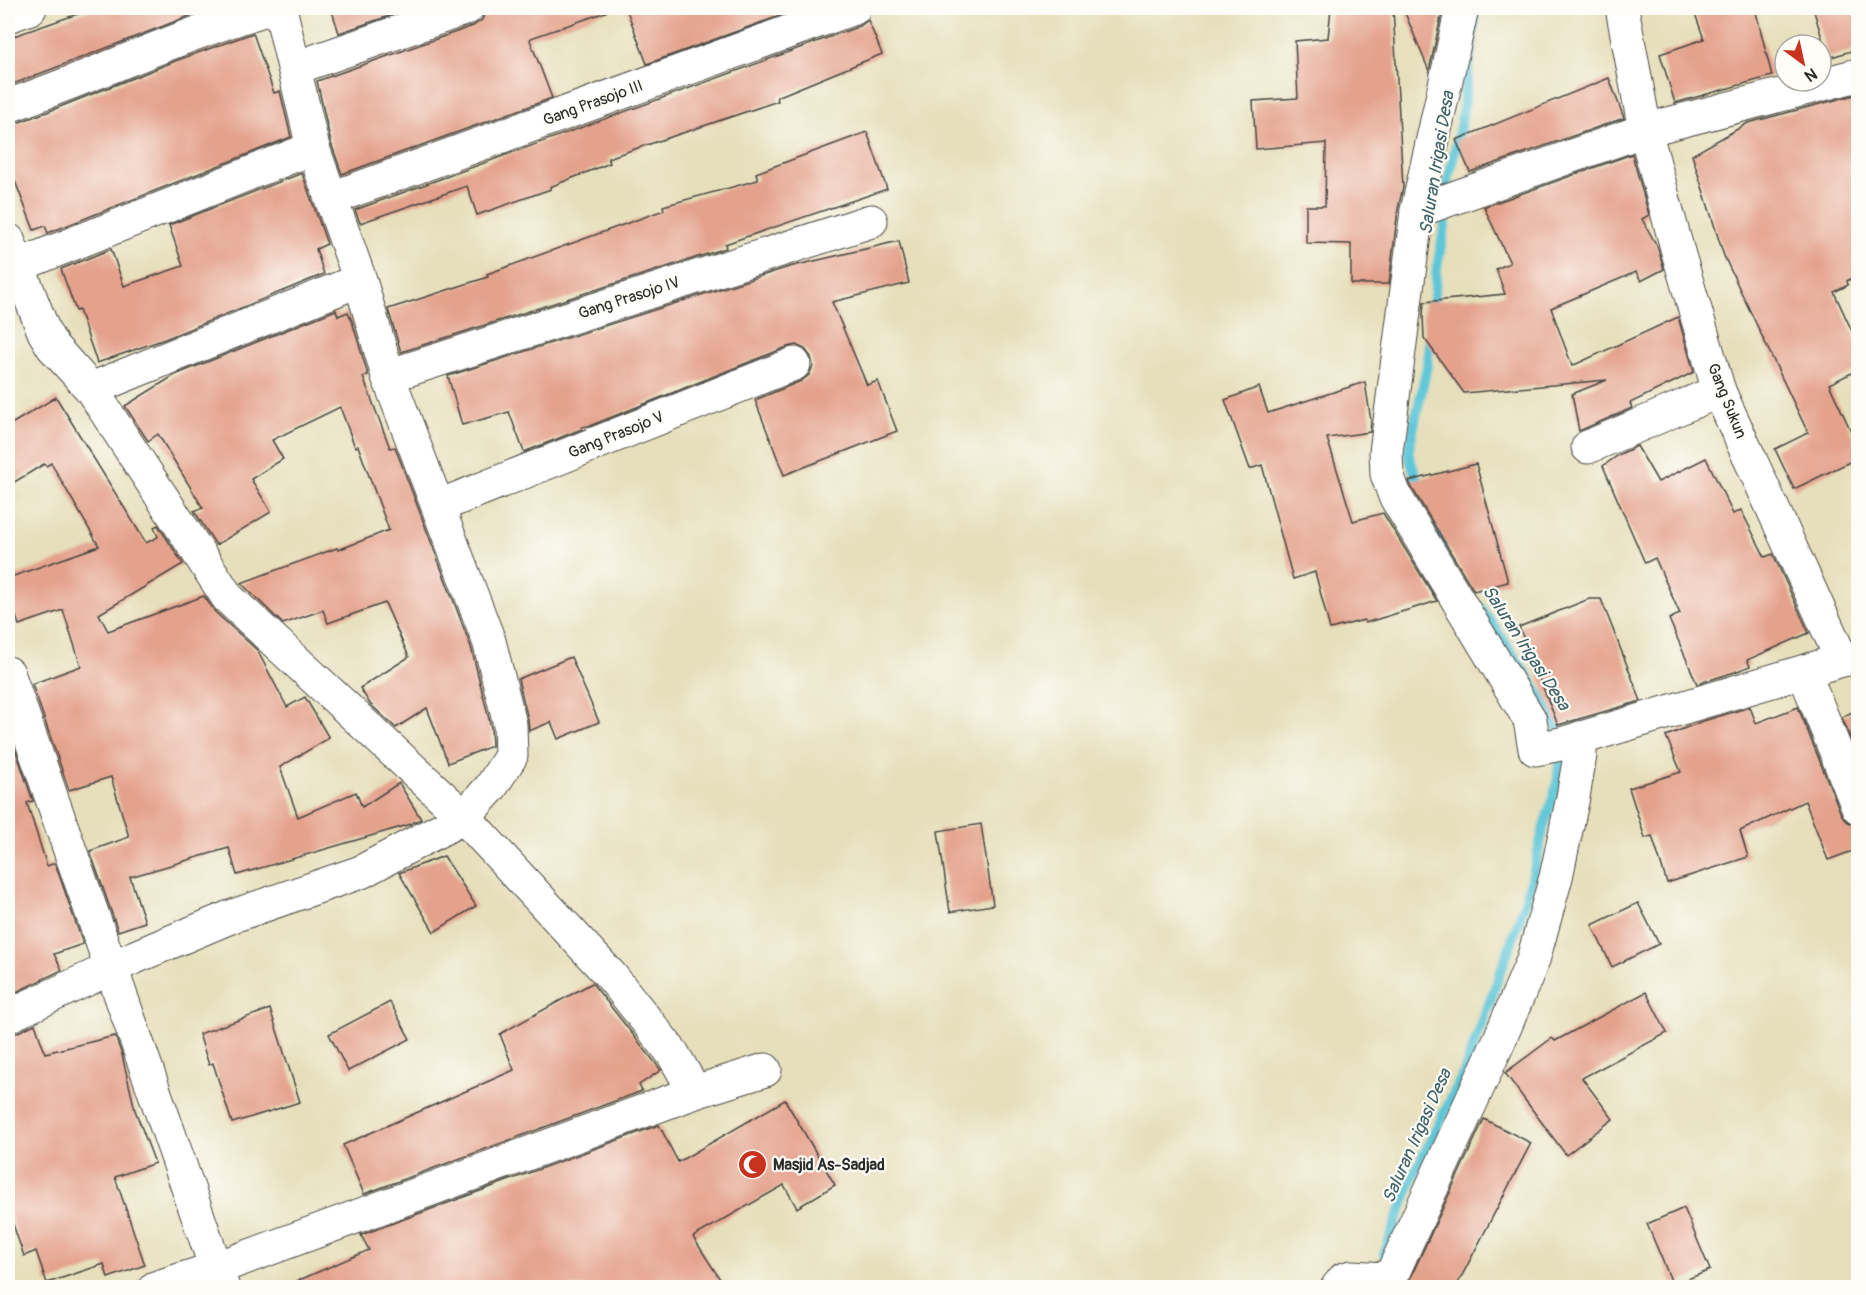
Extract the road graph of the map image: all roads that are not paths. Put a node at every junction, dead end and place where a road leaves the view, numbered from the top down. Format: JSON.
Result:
{"nodes":[{"id":1,"x":30,"y":8,"type":"edge"},
{"id":2,"x":270,"y":8,"type":"edge"},
{"id":3,"x":280,"y":8,"type":"edge"},
{"id":4,"x":467,"y":8,"type":"edge"},
{"id":5,"x":854,"y":8,"type":"edge"},
{"id":6,"x":1462,"y":8,"type":"edge"},
{"id":7,"x":1622,"y":8,"type":"edge"},
{"id":8,"x":8,"y":16,"type":"edge"},
{"id":9,"x":295,"y":68,"type":"junction"},
{"id":10,"x":1858,"y":75,"type":"edge"},
{"id":11,"x":8,"y":106,"type":"edge"},
{"id":12,"x":1645,"y":130,"type":"junction"},
{"id":13,"x":313,"y":148,"type":"junction"},
{"id":14,"x":332,"y":198,"type":"junction"},
{"id":15,"x":1417,"y":211,"type":"junction"},
{"id":16,"x":871,"y":221,"type":"dead end"},
{"id":17,"x":12,"y":253,"type":"edge"},
{"id":18,"x":360,"y":280,"type":"junction"},
{"id":19,"x":794,"y":364,"type":"dead end"},
{"id":20,"x":388,"y":376,"type":"junction"},
{"id":21,"x":91,"y":389,"type":"junction"},
{"id":22,"x":1719,"y":391,"type":"junction"},
{"id":23,"x":1588,"y":447,"type":"dead end"},
{"id":24,"x":439,"y":506,"type":"junction"},
{"id":25,"x":1850,"y":658,"type":"edge"},
{"id":26,"x":1804,"y":672,"type":"junction"},
{"id":27,"x":8,"y":673,"type":"edge"},
{"id":28,"x":1567,"y":742,"type":"junction"},
{"id":29,"x":1858,"y":807,"type":"edge"},
{"id":30,"x":464,"y":817,"type":"junction"},
{"id":31,"x":112,"y":969,"type":"junction"},
{"id":32,"x":8,"y":1016,"type":"edge"},
{"id":33,"x":765,"y":1070,"type":"dead end"},
{"id":34,"x":696,"y":1092,"type":"junction"},
{"id":35,"x":220,"y":1278,"type":"edge"},
{"id":36,"x":1370,"y":1282,"type":"edge"},
{"id":37,"x":155,"y":1287,"type":"edge"}],
"edges":[{"from":1,"to":8,"type":"street"},
{"from":2,"to":11,"type":"street"},
{"from":3,"to":9,"type":"street"},
{"from":4,"to":9,"type":"street"},
{"from":5,"to":14,"type":"street","name":"Gang Prasojo III"},
{"from":6,"to":15,"type":"street"},
{"from":7,"to":12,"type":"street","name":"Gang Sukun"},
{"from":9,"to":13,"type":"street"},
{"from":10,"to":12,"type":"street"},
{"from":12,"to":15,"type":"street"},
{"from":12,"to":22,"type":"street","name":"Gang Sukun"},
{"from":13,"to":14,"type":"street"},
{"from":13,"to":17,"type":"street"},
{"from":14,"to":18,"type":"street"},
{"from":15,"to":28,"type":"street"},
{"from":16,"to":20,"type":"street","name":"Gang Prasojo IV"},
{"from":17,"to":21,"type":"street"},
{"from":18,"to":20,"type":"street"},
{"from":18,"to":21,"type":"street"},
{"from":19,"to":24,"type":"street","name":"Gang Prasojo V"},
{"from":20,"to":24,"type":"street"},
{"from":21,"to":30,"type":"street"},
{"from":22,"to":23,"type":"street"},
{"from":22,"to":25,"type":"street","name":"Gang Sukun"},
{"from":24,"to":30,"type":"street"},
{"from":25,"to":26,"type":"street"},
{"from":26,"to":28,"type":"street"},
{"from":26,"to":29,"type":"street"},
{"from":27,"to":31,"type":"street"},
{"from":28,"to":36,"type":"street"},
{"from":30,"to":31,"type":"street"},
{"from":30,"to":34,"type":"street"},
{"from":31,"to":32,"type":"street"},
{"from":31,"to":35,"type":"street"},
{"from":33,"to":34,"type":"street"},
{"from":34,"to":35,"type":"street"},
{"from":35,"to":37,"type":"street"}]}
